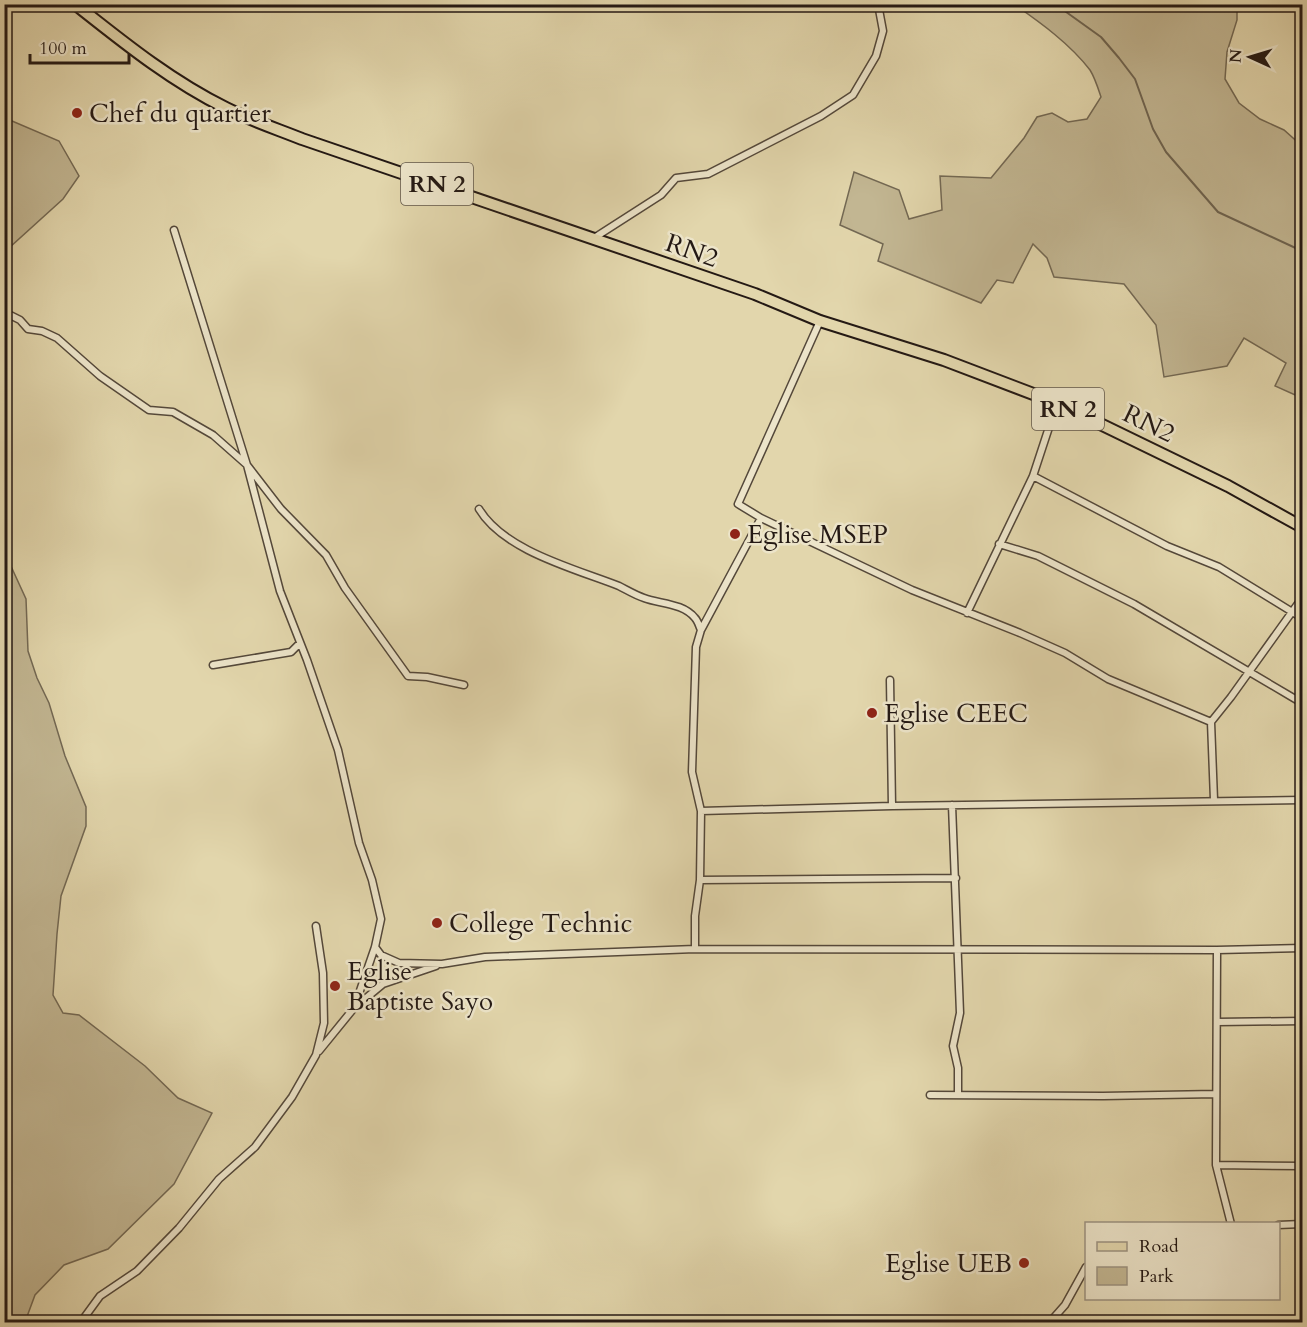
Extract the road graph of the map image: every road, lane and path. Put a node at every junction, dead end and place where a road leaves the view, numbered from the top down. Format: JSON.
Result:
{"nodes":[{"id":1,"x":75,"y":4,"type":"edge"},
{"id":2,"x":878,"y":4,"type":"edge"},
{"id":3,"x":174,"y":230,"type":"dead end"},
{"id":4,"x":594,"y":238,"type":"junction"},
{"id":5,"x":4,"y":312,"type":"edge"},
{"id":6,"x":820,"y":321,"type":"junction"},
{"id":7,"x":1057,"y":403,"type":"junction"},
{"id":8,"x":247,"y":465,"type":"junction"},
{"id":9,"x":1033,"y":476,"type":"junction"},
{"id":10,"x":479,"y":509,"type":"dead end"},
{"id":11,"x":761,"y":518,"type":"junction"},
{"id":12,"x":1302,"y":527,"type":"edge"},
{"id":13,"x":999,"y":544,"type":"junction"},
{"id":14,"x":1302,"y":598,"type":"edge"},
{"id":15,"x":1294,"y":612,"type":"junction"},
{"id":16,"x":967,"y":613,"type":"junction"},
{"id":17,"x":1302,"y":618,"type":"edge"},
{"id":18,"x":701,"y":630,"type":"junction"},
{"id":19,"x":300,"y":643,"type":"junction"},
{"id":20,"x":213,"y":665,"type":"dead end"},
{"id":21,"x":1250,"y":671,"type":"junction"},
{"id":22,"x":890,"y":680,"type":"dead end"},
{"id":23,"x":464,"y":685,"type":"dead end"},
{"id":24,"x":1302,"y":703,"type":"edge"},
{"id":25,"x":1211,"y":722,"type":"junction"},
{"id":26,"x":1214,"y":800,"type":"junction"},
{"id":27,"x":1302,"y":800,"type":"edge"},
{"id":28,"x":952,"y":805,"type":"junction"},
{"id":29,"x":892,"y":806,"type":"junction"},
{"id":30,"x":701,"y":811,"type":"junction"},
{"id":31,"x":956,"y":878,"type":"junction"},
{"id":32,"x":700,"y":880,"type":"junction"},
{"id":33,"x":316,"y":926,"type":"dead end"},
{"id":34,"x":375,"y":947,"type":"junction"},
{"id":35,"x":1302,"y":948,"type":"edge"},
{"id":36,"x":695,"y":949,"type":"junction"},
{"id":37,"x":957,"y":949,"type":"junction"},
{"id":38,"x":1217,"y":950,"type":"junction"},
{"id":39,"x":442,"y":964,"type":"junction"},
{"id":40,"x":354,"y":1008,"type":"junction"},
{"id":41,"x":1302,"y":1021,"type":"edge"},
{"id":42,"x":1217,"y":1022,"type":"junction"},
{"id":43,"x":317,"y":1053,"type":"junction"},
{"id":44,"x":1216,"y":1094,"type":"junction"},
{"id":45,"x":930,"y":1095,"type":"dead end"},
{"id":46,"x":958,"y":1095,"type":"junction"},
{"id":47,"x":1216,"y":1165,"type":"junction"},
{"id":48,"x":1302,"y":1166,"type":"edge"},
{"id":49,"x":1230,"y":1222,"type":"edge"},
{"id":50,"x":1302,"y":1224,"type":"edge"},
{"id":51,"x":1280,"y":1225,"type":"edge"},
{"id":52,"x":1085,"y":1269,"type":"edge"},
{"id":53,"x":81,"y":1323,"type":"edge"},
{"id":54,"x":1050,"y":1323,"type":"edge"}],
"edges":[{"from":1,"to":4,"type":"main road","name":"RN2","number":"RN 2"},
{"from":2,"to":4,"type":"street"},
{"from":3,"to":8,"type":"street"},
{"from":4,"to":6,"type":"main road","name":"RN2","number":"RN 2"},
{"from":5,"to":8,"type":"street"},
{"from":6,"to":7,"type":"main road","name":"RN2","number":"RN 2"},
{"from":6,"to":11,"type":"street"},
{"from":7,"to":9,"type":"street"},
{"from":7,"to":12,"type":"main road","name":"RN2","number":"RN 2"},
{"from":8,"to":19,"type":"street"},
{"from":8,"to":23,"type":"street"},
{"from":9,"to":13,"type":"street"},
{"from":9,"to":15,"type":"street"},
{"from":10,"to":18,"type":"street"},
{"from":11,"to":16,"type":"street"},
{"from":11,"to":18,"type":"street"},
{"from":13,"to":16,"type":"street"},
{"from":13,"to":21,"type":"street"},
{"from":14,"to":15,"type":"street"},
{"from":15,"to":17,"type":"street"},
{"from":15,"to":21,"type":"street"},
{"from":16,"to":25,"type":"street"},
{"from":18,"to":30,"type":"street"},
{"from":19,"to":20,"type":"street"},
{"from":19,"to":34,"type":"street"},
{"from":21,"to":24,"type":"street"},
{"from":21,"to":25,"type":"street"},
{"from":22,"to":29,"type":"street"},
{"from":25,"to":26,"type":"street"},
{"from":26,"to":27,"type":"street"},
{"from":26,"to":28,"type":"street"},
{"from":28,"to":29,"type":"street"},
{"from":28,"to":31,"type":"street"},
{"from":29,"to":30,"type":"street"},
{"from":30,"to":32,"type":"street"},
{"from":31,"to":32,"type":"street"},
{"from":31,"to":37,"type":"street"},
{"from":32,"to":36,"type":"street"},
{"from":33,"to":43,"type":"street"},
{"from":34,"to":39,"type":"street"},
{"from":34,"to":40,"type":"street"},
{"from":35,"to":38,"type":"street"},
{"from":36,"to":37,"type":"street"},
{"from":36,"to":39,"type":"street"},
{"from":37,"to":38,"type":"street"},
{"from":37,"to":46,"type":"street"},
{"from":38,"to":42,"type":"street"},
{"from":39,"to":40,"type":"street"},
{"from":40,"to":43,"type":"street"},
{"from":41,"to":42,"type":"street"},
{"from":42,"to":44,"type":"street"},
{"from":43,"to":53,"type":"street"},
{"from":44,"to":46,"type":"street"},
{"from":44,"to":47,"type":"street"},
{"from":45,"to":46,"type":"street"},
{"from":47,"to":48,"type":"street"},
{"from":47,"to":49,"type":"street"},
{"from":50,"to":51,"type":"street"},
{"from":52,"to":54,"type":"street"}]}
